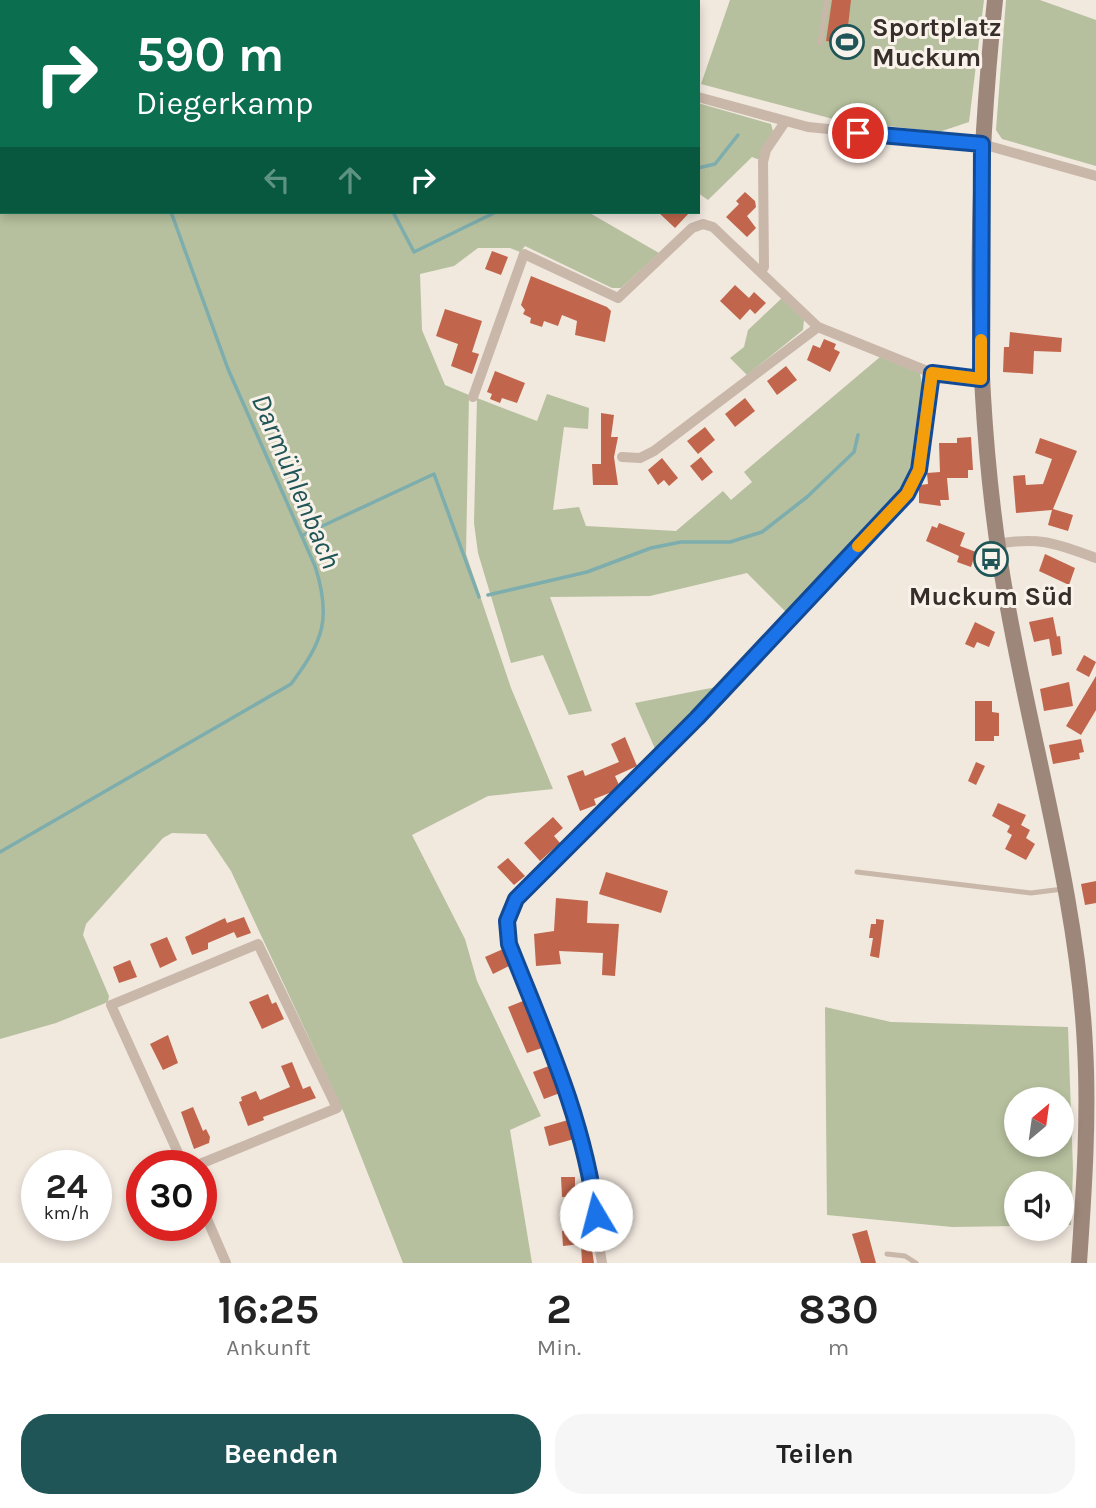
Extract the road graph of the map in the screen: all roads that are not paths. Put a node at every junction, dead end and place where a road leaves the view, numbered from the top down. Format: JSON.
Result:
{"nodes":[{"id":1,"x":827,"y":0,"type":"edge"},
{"id":2,"x":995,"y":0,"type":"edge"},
{"id":3,"x":820,"y":43,"type":"dead end"},
{"id":4,"x":700,"y":98,"type":"edge"},
{"id":5,"x":785,"y":122,"type":"junction"},
{"id":6,"x":982,"y":144,"type":"junction"},
{"id":7,"x":1096,"y":176,"type":"edge"},
{"id":8,"x":761,"y":272,"type":"junction"},
{"id":9,"x":818,"y":327,"type":"junction"},
{"id":10,"x":932,"y":373,"type":"junction"},
{"id":11,"x":981,"y":379,"type":"junction"},
{"id":12,"x":473,"y":397,"type":"dead end"},
{"id":13,"x":622,"y":457,"type":"dead end"},
{"id":14,"x":998,"y":544,"type":"junction"},
{"id":15,"x":1096,"y":558,"type":"edge"},
{"id":16,"x":857,"y":872,"type":"dead end"},
{"id":17,"x":1063,"y":889,"type":"junction"},
{"id":18,"x":177,"y":1150,"type":"edge"},
{"id":19,"x":217,"y":1157,"type":"edge"},
{"id":20,"x":217,"y":1241,"type":"edge"},
{"id":21,"x":887,"y":1254,"type":"dead end"},
{"id":22,"x":226,"y":1263,"type":"edge"},
{"id":23,"x":602,"y":1263,"type":"edge"},
{"id":24,"x":916,"y":1263,"type":"edge"},
{"id":25,"x":1079,"y":1263,"type":"edge"}],
"edges":[{"from":1,"to":3,"type":"lane"},
{"from":2,"to":6,"type":"main road"},
{"from":4,"to":5,"type":"street"},
{"from":5,"to":6,"type":"street"},
{"from":5,"to":8,"type":"street"},
{"from":6,"to":7,"type":"street"},
{"from":6,"to":11,"type":"main road"},
{"from":8,"to":9,"type":"street"},
{"from":8,"to":12,"type":"street"},
{"from":9,"to":10,"type":"street"},
{"from":9,"to":13,"type":"street"},
{"from":10,"to":11,"type":"street"},
{"from":10,"to":23,"type":"street"},
{"from":11,"to":14,"type":"main road"},
{"from":14,"to":15,"type":"street"},
{"from":14,"to":17,"type":"main road"},
{"from":16,"to":17,"type":"lane"},
{"from":17,"to":25,"type":"main road"},
{"from":18,"to":19,"type":"street"},
{"from":20,"to":22,"type":"street"},
{"from":21,"to":24,"type":"lane"}]}
